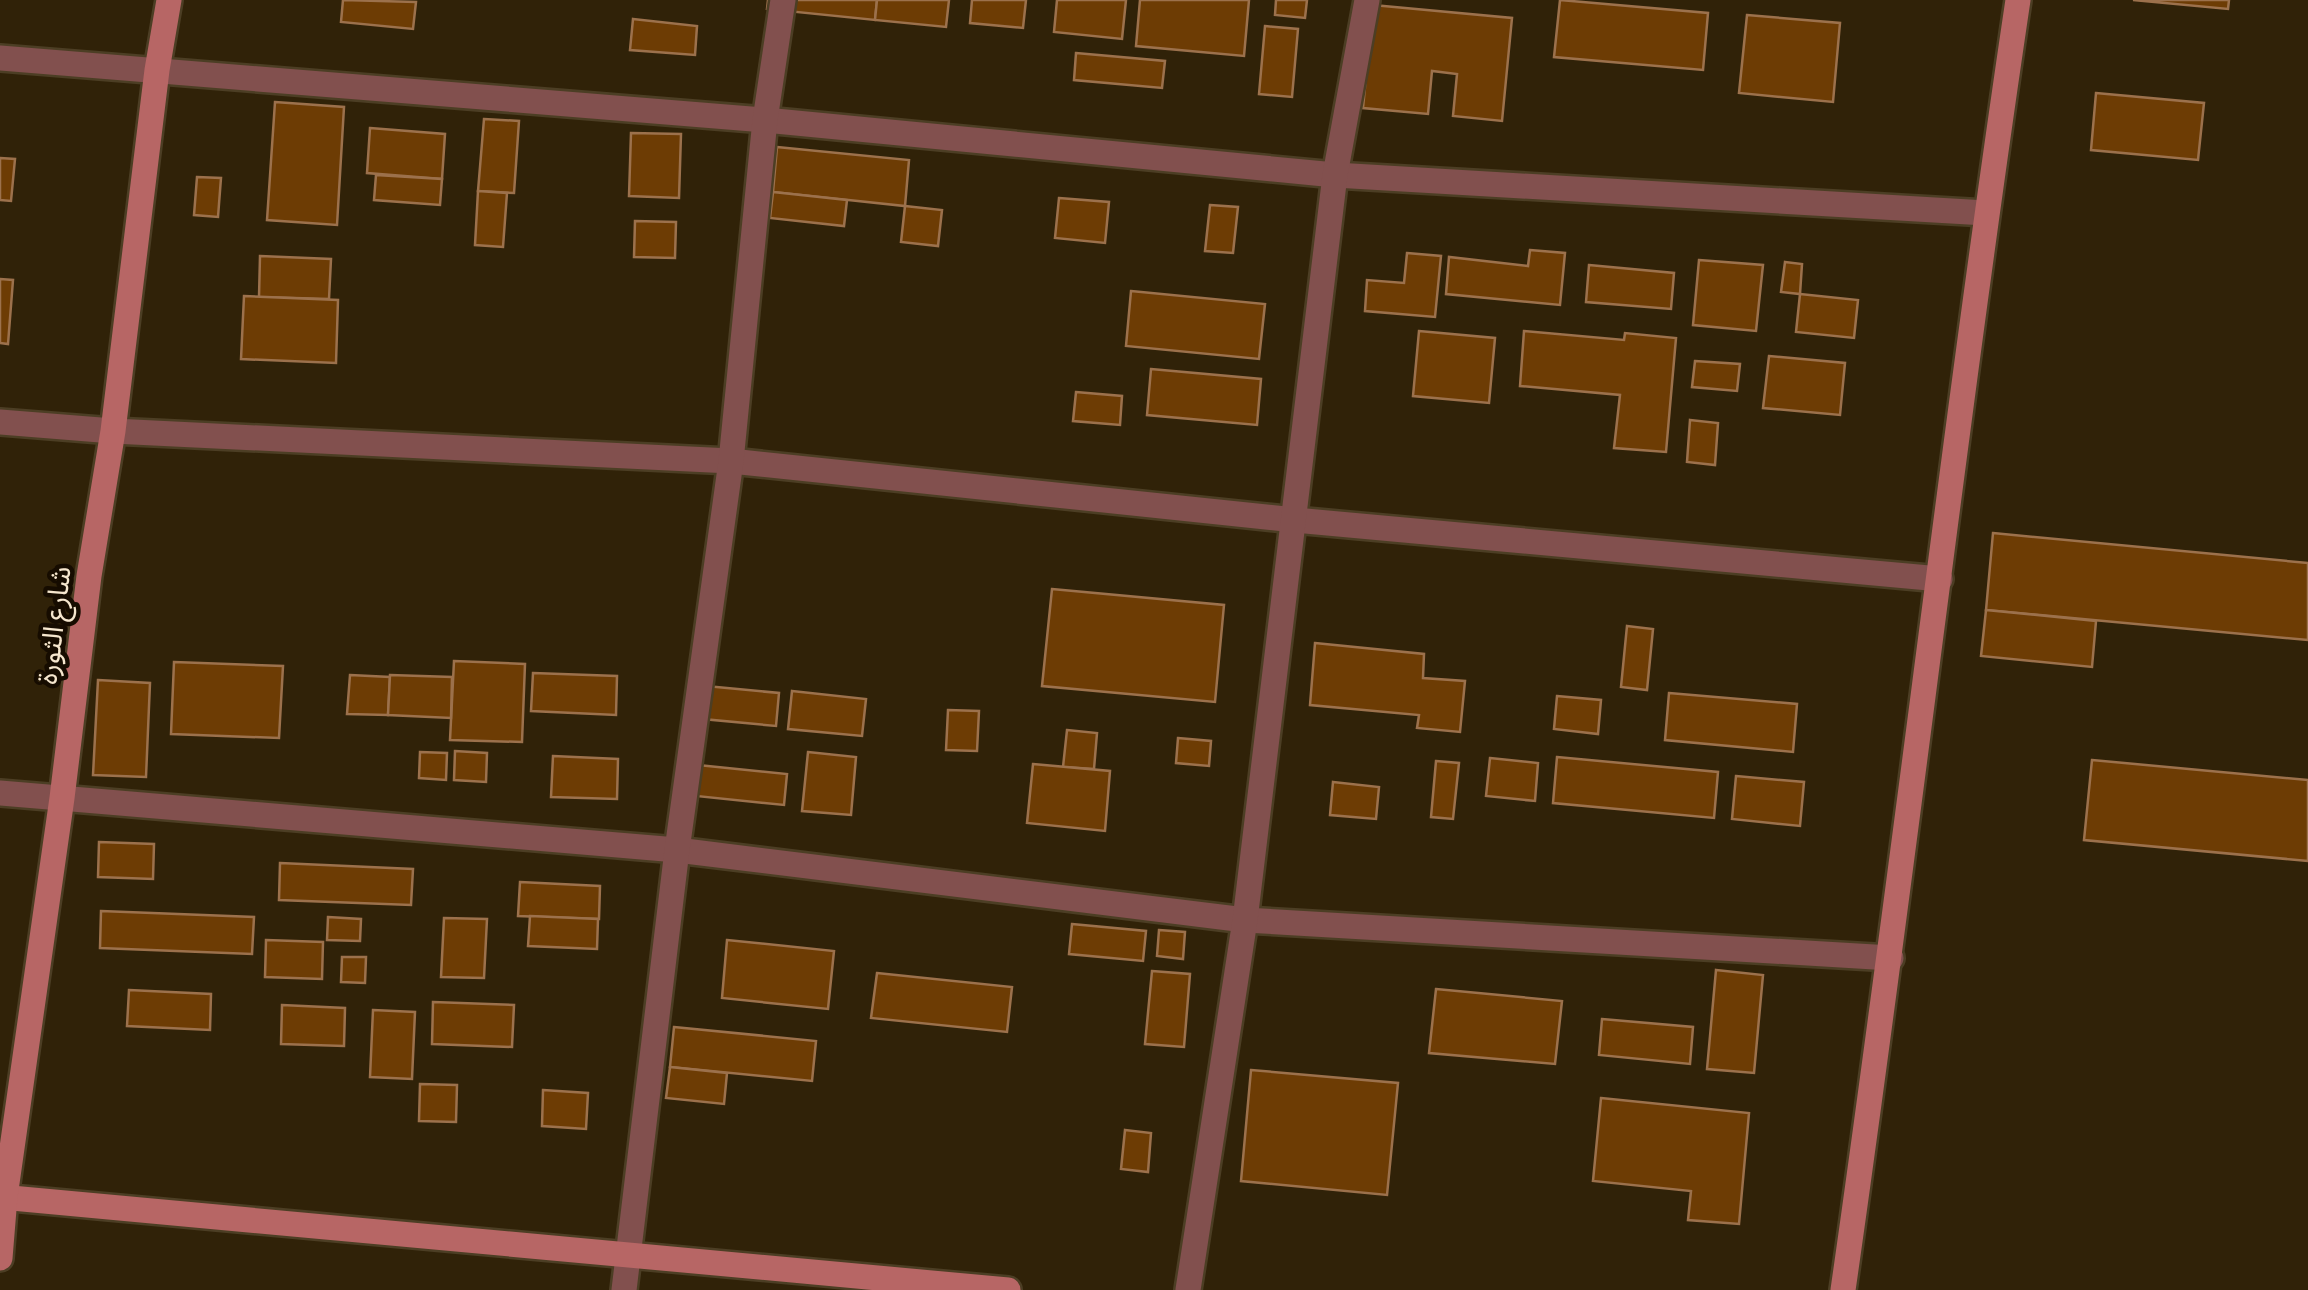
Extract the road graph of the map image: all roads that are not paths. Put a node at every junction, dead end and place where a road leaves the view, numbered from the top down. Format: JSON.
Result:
{"nodes":[{"id":1,"x":169,"y":0,"type":"edge"},
{"id":2,"x":783,"y":0,"type":"edge"},
{"id":3,"x":1367,"y":0,"type":"edge"},
{"id":4,"x":2018,"y":0,"type":"edge"},
{"id":5,"x":0,"y":58,"type":"edge"},
{"id":6,"x":156,"y":70,"type":"junction"},
{"id":7,"x":765,"y":120,"type":"junction"},
{"id":8,"x":1335,"y":175,"type":"junction"},
{"id":9,"x":1986,"y":213,"type":"junction"},
{"id":10,"x":0,"y":422,"type":"edge"},
{"id":11,"x":112,"y":431,"type":"junction"},
{"id":12,"x":732,"y":461,"type":"junction"},
{"id":13,"x":1294,"y":520,"type":"junction"},
{"id":14,"x":1940,"y":579,"type":"junction"},
{"id":15,"x":0,"y":793,"type":"edge"},
{"id":16,"x":62,"y":798,"type":"junction"},
{"id":17,"x":676,"y":850,"type":"junction"},
{"id":18,"x":1245,"y":920,"type":"junction"},
{"id":19,"x":1891,"y":958,"type":"junction"},
{"id":20,"x":3,"y":1197,"type":"edge"},
{"id":21,"x":628,"y":1256,"type":"junction"},
{"id":22,"x":0,"y":1258,"type":"edge"},
{"id":23,"x":624,"y":1290,"type":"edge"},
{"id":24,"x":1008,"y":1290,"type":"edge"},
{"id":25,"x":1188,"y":1290,"type":"edge"},
{"id":26,"x":1843,"y":1290,"type":"edge"}],
"edges":[{"from":1,"to":6,"type":"street","name":"شارع الثورة"},
{"from":2,"to":7,"type":"street"},
{"from":3,"to":8,"type":"street"},
{"from":4,"to":9,"type":"street"},
{"from":5,"to":6,"type":"street"},
{"from":6,"to":7,"type":"street"},
{"from":6,"to":11,"type":"street","name":"شارع الثورة"},
{"from":7,"to":8,"type":"street"},
{"from":7,"to":12,"type":"street"},
{"from":8,"to":9,"type":"street"},
{"from":8,"to":13,"type":"street"},
{"from":9,"to":14,"type":"street"},
{"from":10,"to":11,"type":"street"},
{"from":11,"to":12,"type":"street"},
{"from":11,"to":16,"type":"street","name":"شارع الثورة"},
{"from":12,"to":13,"type":"street"},
{"from":12,"to":17,"type":"street"},
{"from":13,"to":14,"type":"street"},
{"from":13,"to":18,"type":"street"},
{"from":14,"to":19,"type":"street"},
{"from":15,"to":16,"type":"street"},
{"from":16,"to":17,"type":"street"},
{"from":16,"to":20,"type":"street","name":"شارع الثورة"},
{"from":17,"to":18,"type":"street"},
{"from":17,"to":21,"type":"street"},
{"from":18,"to":19,"type":"street"},
{"from":18,"to":25,"type":"street"},
{"from":19,"to":26,"type":"street"},
{"from":20,"to":21,"type":"street"},
{"from":20,"to":22,"type":"street","name":"شارع الثورة"},
{"from":21,"to":23,"type":"street"},
{"from":21,"to":24,"type":"street"}]}
